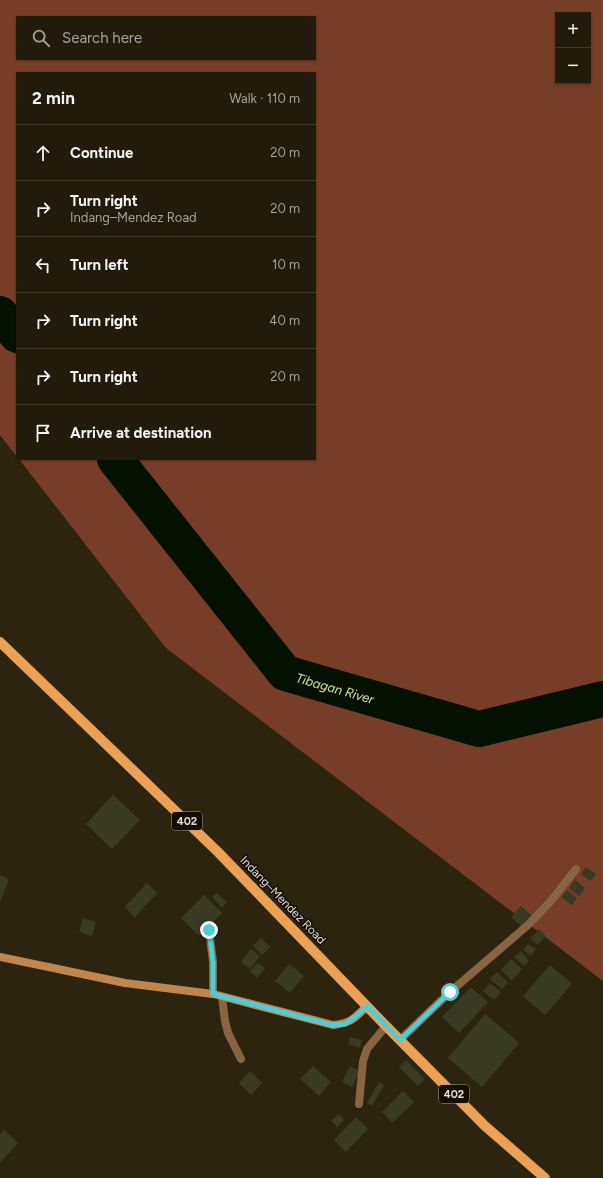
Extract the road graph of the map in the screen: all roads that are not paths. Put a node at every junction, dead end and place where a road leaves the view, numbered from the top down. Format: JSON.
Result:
{"nodes":[{"id":1,"x":0,"y":642,"type":"edge"},
{"id":2,"x":576,"y":869,"type":"dead end"},
{"id":3,"x":209,"y":930,"type":"dead end"},
{"id":4,"x":0,"y":957,"type":"edge"},
{"id":5,"x":213,"y":994,"type":"junction"},
{"id":6,"x":222,"y":997,"type":"junction"},
{"id":7,"x":367,"y":1006,"type":"junction"},
{"id":8,"x":386,"y":1026,"type":"junction"},
{"id":9,"x":400,"y":1040,"type":"junction"},
{"id":10,"x":241,"y":1060,"type":"dead end"},
{"id":11,"x":359,"y":1104,"type":"dead end"},
{"id":12,"x":545,"y":1178,"type":"edge"}],
"edges":[{"from":1,"to":7,"type":"main road","name":"Indang–Mendez Road","number":"402"},
{"from":2,"to":9,"type":"lane"},
{"from":3,"to":5,"type":"lane"},
{"from":4,"to":5,"type":"street"},
{"from":5,"to":6,"type":"street"},
{"from":6,"to":7,"type":"street"},
{"from":6,"to":10,"type":"lane"},
{"from":7,"to":8,"type":"main road","name":"Indang–Mendez Road","number":"402"},
{"from":8,"to":9,"type":"main road","name":"Indang–Mendez Road","number":"402"},
{"from":8,"to":11,"type":"lane"},
{"from":9,"to":12,"type":"main road","name":"Indang–Mendez Road","number":"402"}]}
